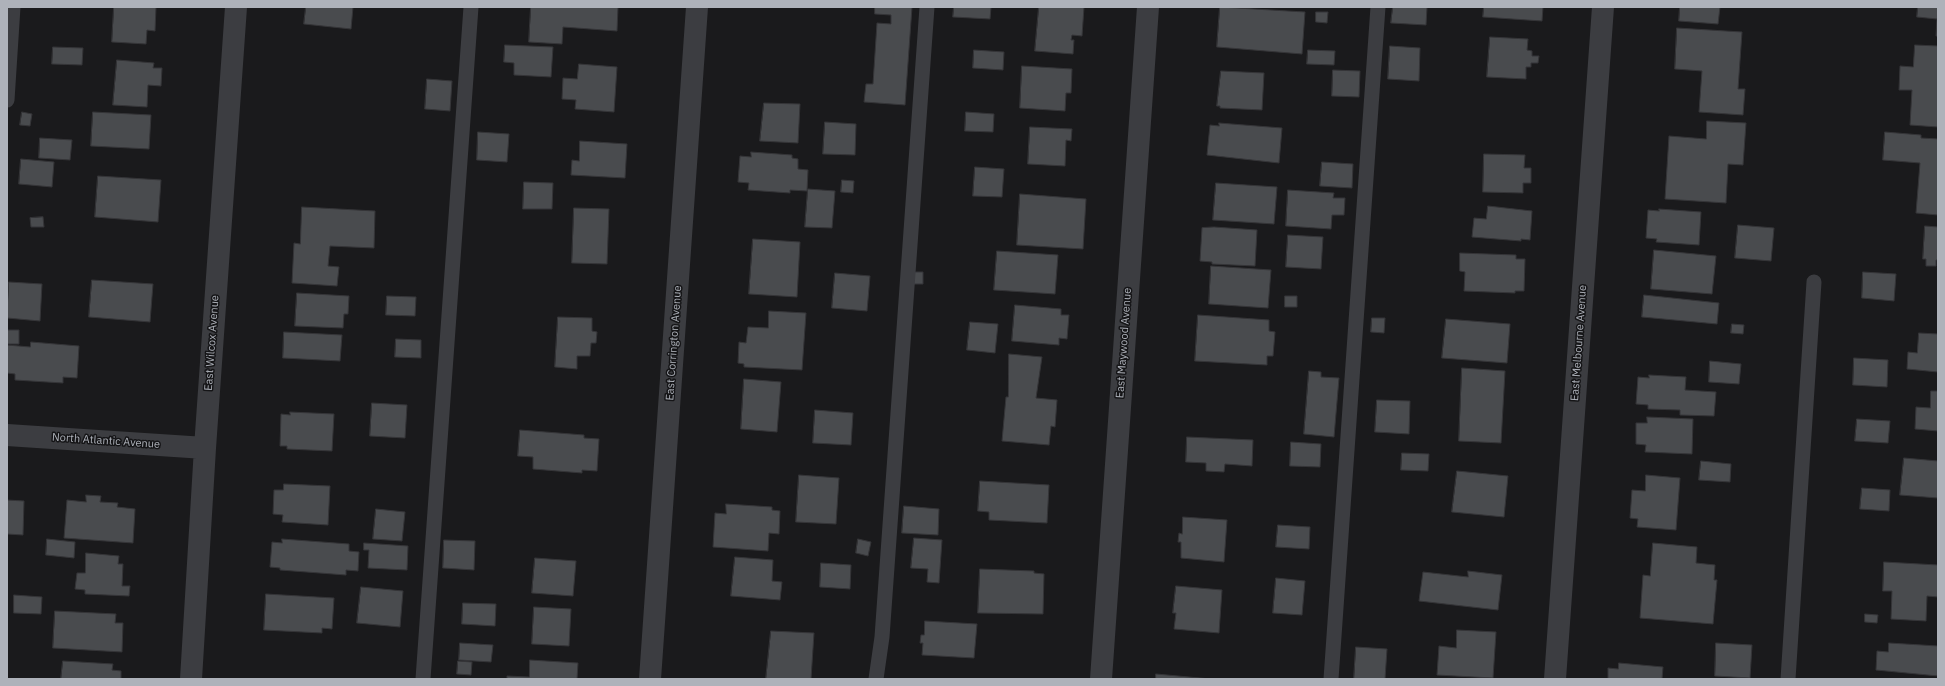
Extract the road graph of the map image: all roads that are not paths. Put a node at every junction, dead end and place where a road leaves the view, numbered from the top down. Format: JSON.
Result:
{"nodes":[{"id":1,"x":13,"y":7,"type":"edge"},
{"id":2,"x":236,"y":7,"type":"edge"},
{"id":3,"x":471,"y":7,"type":"edge"},
{"id":4,"x":697,"y":7,"type":"edge"},
{"id":5,"x":927,"y":7,"type":"edge"},
{"id":6,"x":1148,"y":7,"type":"edge"},
{"id":7,"x":1378,"y":7,"type":"edge"},
{"id":8,"x":1603,"y":7,"type":"edge"},
{"id":9,"x":7,"y":100,"type":"edge"},
{"id":10,"x":1814,"y":282,"type":"dead end"},
{"id":11,"x":7,"y":435,"type":"edge"},
{"id":12,"x":204,"y":448,"type":"junction"},
{"id":13,"x":191,"y":679,"type":"edge"},
{"id":14,"x":423,"y":679,"type":"edge"},
{"id":15,"x":650,"y":679,"type":"edge"},
{"id":16,"x":876,"y":679,"type":"edge"},
{"id":17,"x":1101,"y":679,"type":"edge"},
{"id":18,"x":1331,"y":679,"type":"edge"},
{"id":19,"x":1554,"y":679,"type":"edge"},
{"id":20,"x":1788,"y":679,"type":"edge"}],
"edges":[{"from":1,"to":9,"type":"lane"},
{"from":2,"to":12,"type":"street","name":"East Wilcox Avenue"},
{"from":3,"to":14,"type":"lane"},
{"from":4,"to":15,"type":"street","name":"East Corrington Avenue"},
{"from":5,"to":16,"type":"lane"},
{"from":6,"to":17,"type":"street","name":"East Maywood Avenue"},
{"from":7,"to":18,"type":"lane"},
{"from":8,"to":19,"type":"street","name":"East Melbourne Avenue"},
{"from":10,"to":20,"type":"lane"},
{"from":11,"to":12,"type":"street","name":"North Atlantic Avenue"},
{"from":12,"to":13,"type":"street","name":"East Wilcox Avenue"}]}
